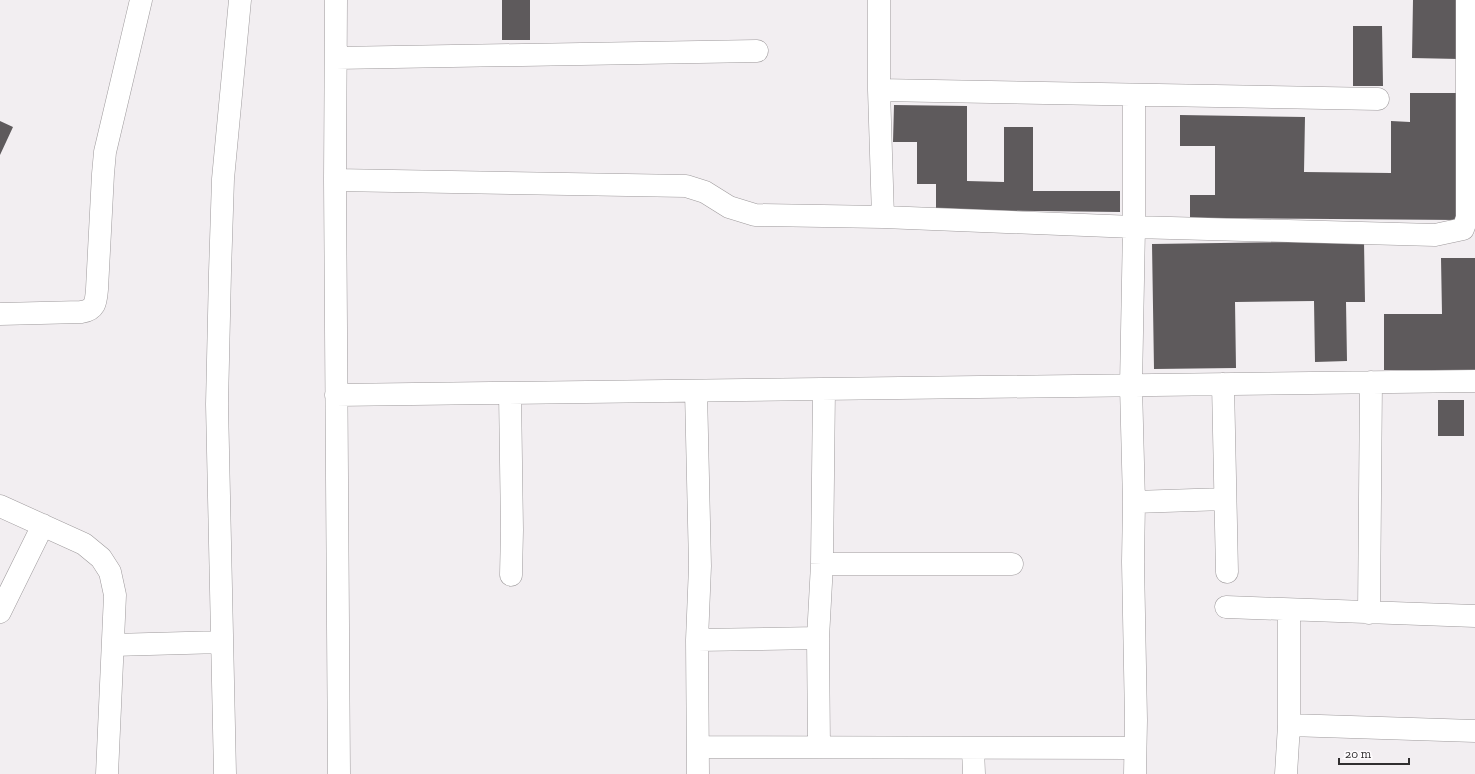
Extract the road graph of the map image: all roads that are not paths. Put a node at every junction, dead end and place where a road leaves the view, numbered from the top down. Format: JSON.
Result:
{"nodes":[{"id":1,"x":141,"y":0,"type":"edge"},
{"id":2,"x":240,"y":0,"type":"edge"},
{"id":3,"x":336,"y":0,"type":"edge"},
{"id":4,"x":878,"y":0,"type":"edge"},
{"id":5,"x":1468,"y":0,"type":"edge"},
{"id":6,"x":757,"y":51,"type":"dead end"},
{"id":7,"x":336,"y":58,"type":"junction"},
{"id":8,"x":879,"y":90,"type":"junction"},
{"id":9,"x":1134,"y":95,"type":"junction"},
{"id":10,"x":1378,"y":99,"type":"dead end"},
{"id":11,"x":335,"y":180,"type":"junction"},
{"id":12,"x":883,"y":217,"type":"junction"},
{"id":13,"x":1134,"y":227,"type":"junction"},
{"id":14,"x":0,"y":314,"type":"edge"},
{"id":15,"x":1475,"y":381,"type":"edge"},
{"id":16,"x":1371,"y":382,"type":"junction"},
{"id":17,"x":1223,"y":384,"type":"junction"},
{"id":18,"x":1131,"y":386,"type":"junction"},
{"id":19,"x":824,"y":389,"type":"junction"},
{"id":20,"x":696,"y":391,"type":"junction"},
{"id":21,"x":510,"y":393,"type":"junction"},
{"id":22,"x":336,"y":395,"type":"junction"},
{"id":23,"x":1225,"y":499,"type":"junction"},
{"id":24,"x":1134,"y":502,"type":"junction"},
{"id":25,"x":0,"y":506,"type":"edge"},
{"id":26,"x":43,"y":525,"type":"junction"},
{"id":27,"x":822,"y":564,"type":"junction"},
{"id":28,"x":1012,"y":564,"type":"dead end"},
{"id":29,"x":1227,"y":572,"type":"dead end"},
{"id":30,"x":511,"y":575,"type":"dead end"},
{"id":31,"x":1226,"y":608,"type":"dead end"},
{"id":32,"x":1289,"y":611,"type":"junction"},
{"id":33,"x":0,"y":612,"type":"edge"},
{"id":34,"x":1369,"y":613,"type":"junction"},
{"id":35,"x":1475,"y":616,"type":"edge"},
{"id":36,"x":818,"y":638,"type":"junction"},
{"id":37,"x":697,"y":640,"type":"junction"},
{"id":38,"x":222,"y":642,"type":"junction"},
{"id":39,"x":113,"y":645,"type":"junction"},
{"id":40,"x":1289,"y":725,"type":"junction"},
{"id":41,"x":1475,"y":732,"type":"edge"},
{"id":42,"x":698,"y":747,"type":"junction"},
{"id":43,"x":819,"y":747,"type":"junction"},
{"id":44,"x":974,"y":748,"type":"junction"},
{"id":45,"x":1135,"y":748,"type":"junction"},
{"id":46,"x":107,"y":774,"type":"edge"},
{"id":47,"x":225,"y":774,"type":"edge"},
{"id":48,"x":339,"y":774,"type":"edge"},
{"id":49,"x":698,"y":774,"type":"edge"},
{"id":50,"x":974,"y":774,"type":"edge"},
{"id":51,"x":1135,"y":774,"type":"edge"},
{"id":52,"x":1286,"y":774,"type":"edge"}],
"edges":[{"from":1,"to":14,"type":"street"},
{"from":2,"to":38,"type":"street"},
{"from":3,"to":7,"type":"street"},
{"from":4,"to":8,"type":"street"},
{"from":5,"to":13,"type":"street"},
{"from":6,"to":7,"type":"street"},
{"from":7,"to":11,"type":"street"},
{"from":8,"to":9,"type":"street"},
{"from":8,"to":12,"type":"street"},
{"from":9,"to":10,"type":"street"},
{"from":9,"to":13,"type":"street"},
{"from":11,"to":12,"type":"street"},
{"from":11,"to":22,"type":"street"},
{"from":12,"to":13,"type":"street"},
{"from":13,"to":18,"type":"street"},
{"from":15,"to":16,"type":"street"},
{"from":16,"to":17,"type":"street"},
{"from":16,"to":34,"type":"street"},
{"from":17,"to":18,"type":"street"},
{"from":17,"to":23,"type":"street"},
{"from":18,"to":19,"type":"street"},
{"from":18,"to":24,"type":"street"},
{"from":19,"to":20,"type":"street"},
{"from":19,"to":27,"type":"street"},
{"from":20,"to":21,"type":"street"},
{"from":20,"to":37,"type":"street"},
{"from":21,"to":22,"type":"street"},
{"from":21,"to":30,"type":"street"},
{"from":22,"to":48,"type":"street"},
{"from":23,"to":24,"type":"street"},
{"from":23,"to":29,"type":"street"},
{"from":24,"to":45,"type":"street"},
{"from":25,"to":26,"type":"street"},
{"from":26,"to":33,"type":"street"},
{"from":26,"to":39,"type":"street"},
{"from":27,"to":28,"type":"street"},
{"from":27,"to":36,"type":"street"},
{"from":31,"to":32,"type":"street"},
{"from":32,"to":34,"type":"street"},
{"from":32,"to":40,"type":"street"},
{"from":34,"to":35,"type":"street"},
{"from":36,"to":37,"type":"street"},
{"from":36,"to":43,"type":"street"},
{"from":37,"to":42,"type":"street"},
{"from":38,"to":39,"type":"street"},
{"from":38,"to":47,"type":"street"},
{"from":39,"to":46,"type":"street"},
{"from":40,"to":41,"type":"street"},
{"from":40,"to":52,"type":"street"},
{"from":42,"to":43,"type":"street"},
{"from":42,"to":49,"type":"street"},
{"from":43,"to":44,"type":"street"},
{"from":44,"to":45,"type":"street"},
{"from":44,"to":50,"type":"street"},
{"from":45,"to":51,"type":"street"}]}
